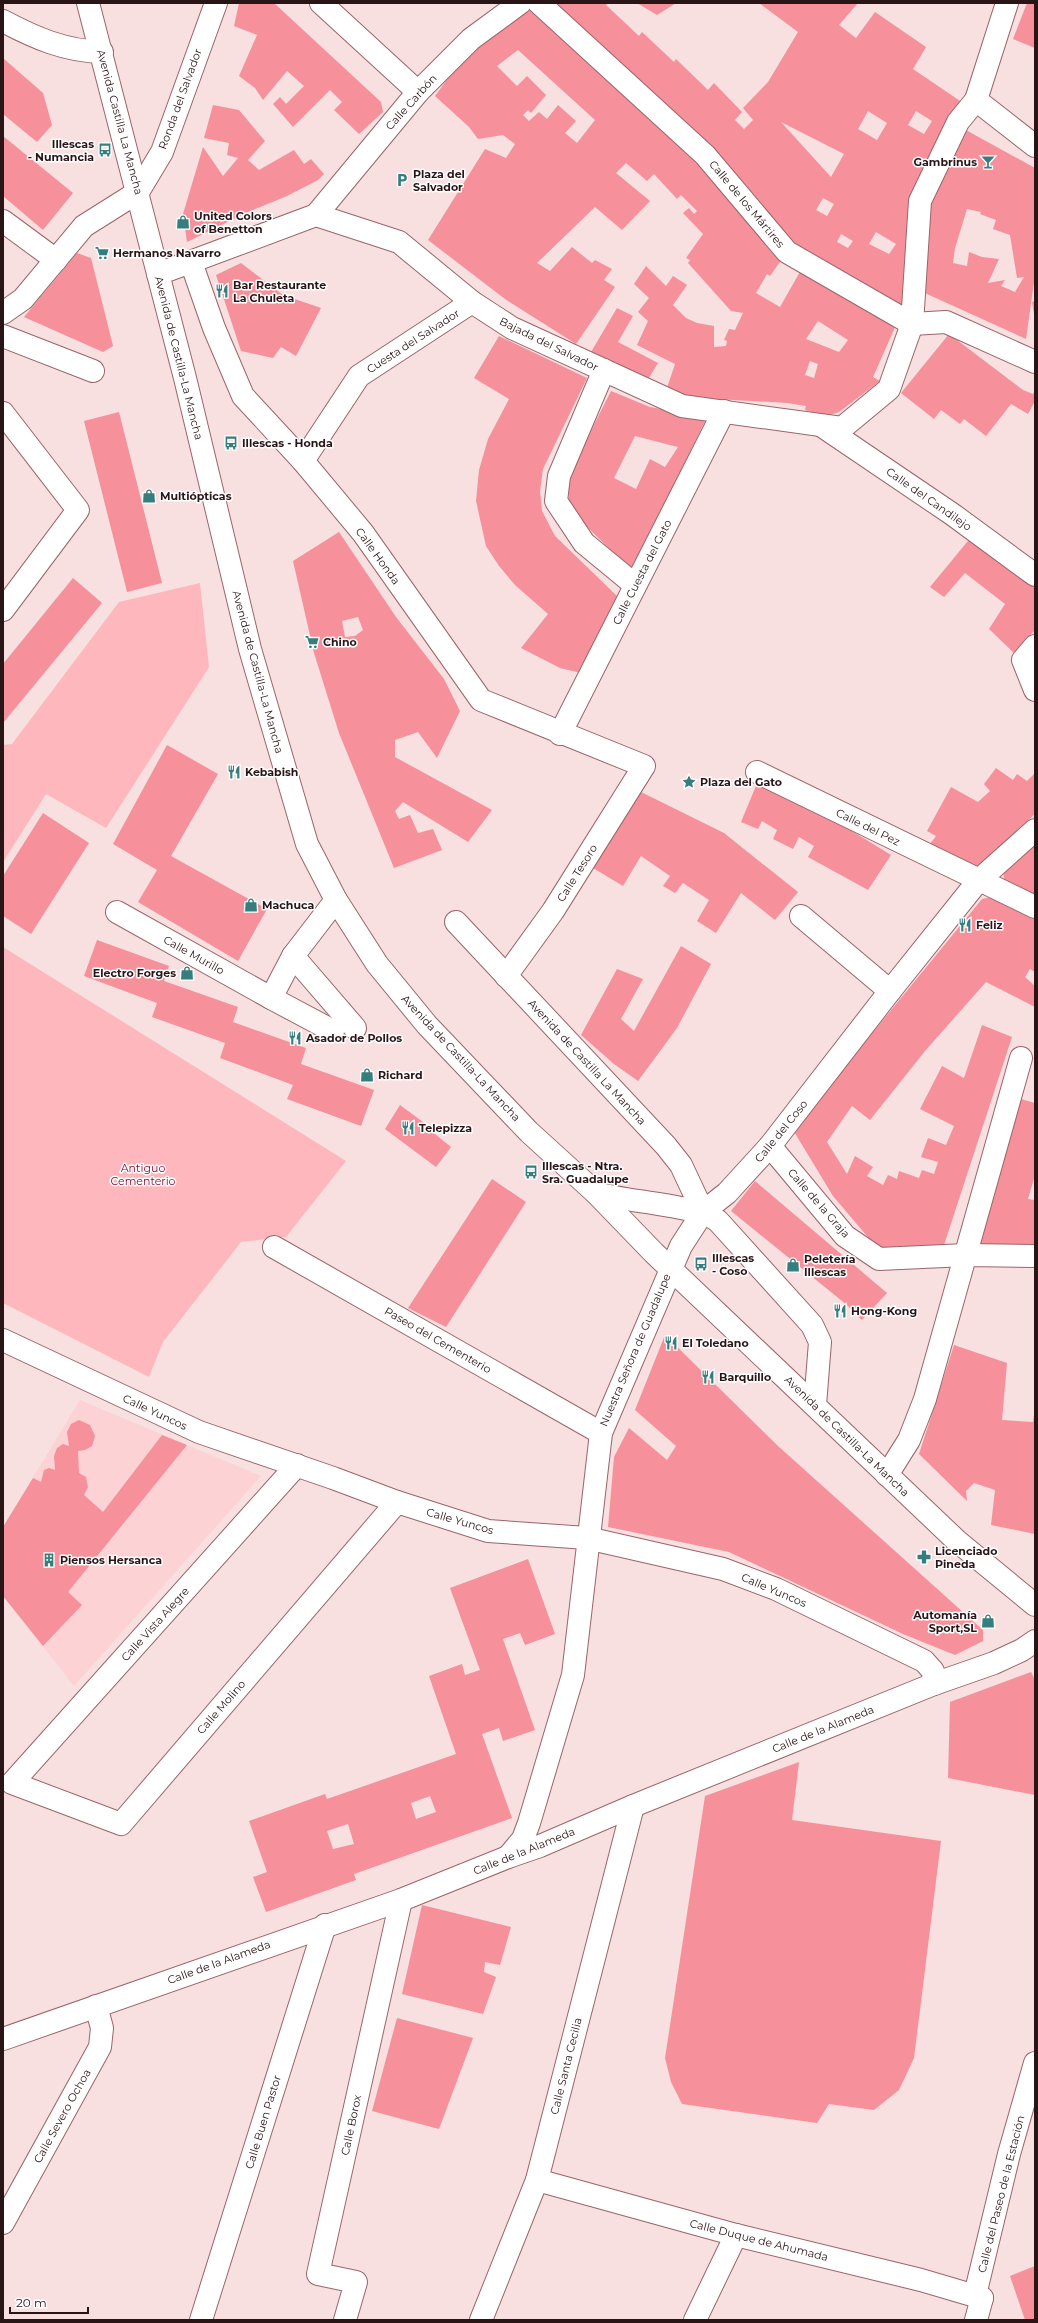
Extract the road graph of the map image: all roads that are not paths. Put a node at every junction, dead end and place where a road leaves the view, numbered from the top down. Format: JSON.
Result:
{"nodes":[{"id":1,"x":88,"y":3,"type":"edge"},
{"id":2,"x":216,"y":3,"type":"edge"},
{"id":3,"x":321,"y":3,"type":"edge"},
{"id":4,"x":520,"y":3,"type":"edge"},
{"id":5,"x":539,"y":3,"type":"edge"},
{"id":6,"x":1007,"y":3,"type":"edge"},
{"id":7,"x":3,"y":21,"type":"edge"},
{"id":8,"x":102,"y":52,"type":"junction"},
{"id":9,"x":418,"y":92,"type":"junction"},
{"id":10,"x":976,"y":100,"type":"junction"},
{"id":11,"x":1035,"y":146,"type":"edge"},
{"id":12,"x":138,"y":192,"type":"junction"},
{"id":13,"x":316,"y":214,"type":"junction"},
{"id":14,"x":3,"y":221,"type":"edge"},
{"id":15,"x":150,"y":240,"type":"joint"},
{"id":16,"x":56,"y":260,"type":"junction"},
{"id":17,"x":191,"y":262,"type":"junction"},
{"id":18,"x":158,"y":274,"type":"junction"},
{"id":19,"x":472,"y":302,"type":"junction"},
{"id":20,"x":3,"y":313,"type":"edge"},
{"id":21,"x":912,"y":324,"type":"junction"},
{"id":22,"x":3,"y":336,"type":"edge"},
{"id":23,"x":1035,"y":362,"type":"edge"},
{"id":24,"x":604,"y":370,"type":"junction"},
{"id":25,"x":93,"y":371,"type":"dead end"},
{"id":26,"x":724,"y":411,"type":"junction"},
{"id":27,"x":3,"y":414,"type":"edge"},
{"id":28,"x":821,"y":425,"type":"junction"},
{"id":29,"x":303,"y":462,"type":"junction"},
{"id":30,"x":1035,"y":575,"type":"edge"},
{"id":31,"x":636,"y":585,"type":"junction"},
{"id":32,"x":3,"y":610,"type":"edge"},
{"id":33,"x":1035,"y":646,"type":"edge"},
{"id":34,"x":1035,"y":690,"type":"edge"},
{"id":35,"x":560,"y":734,"type":"junction"},
{"id":36,"x":644,"y":766,"type":"joint"},
{"id":37,"x":757,"y":772,"type":"dead end"},
{"id":38,"x":1035,"y":830,"type":"edge"},
{"id":39,"x":978,"y":881,"type":"junction"},
{"id":40,"x":336,"y":900,"type":"junction"},
{"id":41,"x":1035,"y":907,"type":"edge"},
{"id":42,"x":117,"y":912,"type":"dead end"},
{"id":43,"x":801,"y":916,"type":"dead end"},
{"id":44,"x":456,"y":922,"type":"dead end"},
{"id":45,"x":293,"y":956,"type":"junction"},
{"id":46,"x":506,"y":976,"type":"junction"},
{"id":47,"x":890,"y":991,"type":"junction"},
{"id":48,"x":271,"y":998,"type":"junction"},
{"id":49,"x":355,"y":1028,"type":"dead end"},
{"id":50,"x":333,"y":1031,"type":"dead end"},
{"id":51,"x":1021,"y":1058,"type":"dead end"},
{"id":52,"x":770,"y":1146,"type":"junction"},
{"id":53,"x":596,"y":1193,"type":"junction"},
{"id":54,"x":703,"y":1212,"type":"junction"},
{"id":55,"x":274,"y":1247,"type":"dead end"},
{"id":56,"x":966,"y":1255,"type":"junction"},
{"id":57,"x":1035,"y":1256,"type":"edge"},
{"id":58,"x":670,"y":1268,"type":"junction"},
{"id":59,"x":3,"y":1340,"type":"edge"},
{"id":60,"x":815,"y":1405,"type":"junction"},
{"id":61,"x":601,"y":1433,"type":"junction"},
{"id":62,"x":297,"y":1465,"type":"junction"},
{"id":63,"x":887,"y":1475,"type":"junction"},
{"id":64,"x":397,"y":1502,"type":"junction"},
{"id":65,"x":588,"y":1538,"type":"junction"},
{"id":66,"x":1035,"y":1605,"type":"edge"},
{"id":67,"x":1035,"y":1641,"type":"edge"},
{"id":68,"x":934,"y":1684,"type":"junction"},
{"id":69,"x":12,"y":1783,"type":"joint"},
{"id":70,"x":633,"y":1806,"type":"junction"},
{"id":71,"x":529,"y":1824,"type":"junction"},
{"id":72,"x":553,"y":1841,"type":"junction"},
{"id":73,"x":508,"y":1857,"type":"junction"},
{"id":74,"x":401,"y":1900,"type":"junction"},
{"id":75,"x":325,"y":1925,"type":"junction"},
{"id":76,"x":96,"y":2006,"type":"junction"},
{"id":77,"x":3,"y":2040,"type":"edge"},
{"id":78,"x":1035,"y":2063,"type":"edge"},
{"id":79,"x":1029,"y":2111,"type":"edge"},
{"id":80,"x":537,"y":2180,"type":"junction"},
{"id":81,"x":3,"y":2222,"type":"edge"},
{"id":82,"x":736,"y":2235,"type":"junction"},
{"id":83,"x":982,"y":2298,"type":"junction"},
{"id":84,"x":201,"y":2320,"type":"edge"},
{"id":85,"x":345,"y":2320,"type":"edge"},
{"id":86,"x":481,"y":2320,"type":"edge"},
{"id":87,"x":695,"y":2320,"type":"edge"},
{"id":88,"x":976,"y":2320,"type":"edge"}],
"edges":[{"from":1,"to":8,"type":"street","name":"Avenida Castilla La Mancha"},
{"from":2,"to":12,"type":"street","name":"Ronda del Salvador"},
{"from":3,"to":9,"type":"street"},
{"from":4,"to":9,"type":"street","name":"Calle Carbón"},
{"from":5,"to":21,"type":"street","name":"Calle de los Mártires"},
{"from":6,"to":10,"type":"street"},
{"from":7,"to":8,"type":"street"},
{"from":8,"to":12,"type":"street","name":"Avenida Castilla La Mancha"},
{"from":9,"to":13,"type":"street","name":"Calle Carbón"},
{"from":10,"to":11,"type":"street"},
{"from":10,"to":21,"type":"street","name":"Bajada del Salvador"},
{"from":12,"to":15,"type":"street","name":"Avenida Castilla La Mancha"},
{"from":12,"to":16,"type":"street"},
{"from":13,"to":17,"type":"street"},
{"from":13,"to":19,"type":"street","name":"Bajada del Salvador"},
{"from":14,"to":16,"type":"street"},
{"from":15,"to":18,"type":"street","name":"Avenida de Castilla-La Mancha"},
{"from":16,"to":20,"type":"street"},
{"from":17,"to":18,"type":"street"},
{"from":17,"to":29,"type":"street","name":"Calle Honda"},
{"from":18,"to":40,"type":"street","name":"Avenida de Castilla-La Mancha"},
{"from":19,"to":24,"type":"street","name":"Bajada del Salvador"},
{"from":19,"to":29,"type":"street","name":"Cuesta del Salvador"},
{"from":21,"to":23,"type":"street"},
{"from":21,"to":28,"type":"street","name":"Bajada del Salvador"},
{"from":22,"to":25,"type":"street"},
{"from":24,"to":26,"type":"street","name":"Bajada del Salvador"},
{"from":24,"to":31,"type":"street"},
{"from":26,"to":28,"type":"street","name":"Bajada del Salvador"},
{"from":26,"to":31,"type":"street","name":"Calle Cuesta del Gato"},
{"from":27,"to":32,"type":"street"},
{"from":28,"to":30,"type":"street","name":"Calle del Candilejo"},
{"from":29,"to":35,"type":"street","name":"Calle Honda"},
{"from":31,"to":35,"type":"street","name":"Calle Cuesta del Gato"},
{"from":33,"to":34,"type":"street"},
{"from":35,"to":36,"type":"street","name":"Calle Honda"},
{"from":36,"to":46,"type":"street","name":"Calle Tesoro"},
{"from":37,"to":39,"type":"street","name":"Calle del Pez"},
{"from":38,"to":39,"type":"street","name":"Calle del Coso"},
{"from":39,"to":41,"type":"street","name":"Calle del Pez"},
{"from":39,"to":47,"type":"street","name":"Calle del Coso"},
{"from":40,"to":45,"type":"street"},
{"from":40,"to":53,"type":"street","name":"Avenida de Castilla-La Mancha"},
{"from":42,"to":48,"type":"street","name":"Calle Murillo"},
{"from":43,"to":47,"type":"street"},
{"from":44,"to":46,"type":"street","name":"Avenida de Castilla La Mancha"},
{"from":45,"to":48,"type":"street"},
{"from":45,"to":49,"type":"street"},
{"from":46,"to":54,"type":"street","name":"Avenida de Castilla La Mancha"},
{"from":47,"to":52,"type":"street","name":"Calle del Coso"},
{"from":48,"to":50,"type":"street","name":"Calle Murillo"},
{"from":51,"to":56,"type":"street"},
{"from":52,"to":54,"type":"street","name":"Calle del Coso"},
{"from":52,"to":56,"type":"street","name":"Calle de la Graja"},
{"from":53,"to":54,"type":"street"},
{"from":53,"to":58,"type":"street","name":"Avenida de Castilla-La Mancha"},
{"from":54,"to":58,"type":"street","name":"Calle del Coso"},
{"from":54,"to":60,"type":"street"},
{"from":55,"to":61,"type":"street","name":"Paseo del Cementerio"},
{"from":56,"to":57,"type":"street","name":"Calle de la Graja"},
{"from":56,"to":63,"type":"street"},
{"from":58,"to":60,"type":"street","name":"Avenida de Castilla-La Mancha"},
{"from":58,"to":61,"type":"street","name":"Nuestra Señora de Guadalupe"},
{"from":59,"to":62,"type":"street","name":"Calle Yuncos"},
{"from":60,"to":63,"type":"street","name":"Avenida de Castilla-La Mancha"},
{"from":61,"to":65,"type":"street","name":"Nuestra Señora de Guadalupe"},
{"from":62,"to":64,"type":"street","name":"Calle Yuncos"},
{"from":62,"to":69,"type":"street","name":"Calle Vista Alegre"},
{"from":63,"to":66,"type":"street","name":"Avenida de Castilla-La Mancha"},
{"from":64,"to":65,"type":"street","name":"Calle Yuncos"},
{"from":64,"to":69,"type":"street","name":"Calle Molino"},
{"from":65,"to":68,"type":"street","name":"Calle Yuncos"},
{"from":65,"to":71,"type":"street"},
{"from":67,"to":68,"type":"street","name":"Calle de la Alameda"},
{"from":68,"to":70,"type":"street","name":"Calle de la Alameda"},
{"from":70,"to":72,"type":"street","name":"Calle de la Alameda"},
{"from":70,"to":80,"type":"street","name":"Calle Santa Cecilia"},
{"from":71,"to":72,"type":"street"},
{"from":71,"to":73,"type":"street"},
{"from":72,"to":73,"type":"street","name":"Calle de la Alameda"},
{"from":73,"to":74,"type":"street","name":"Calle de la Alameda"},
{"from":74,"to":75,"type":"street","name":"Calle de la Alameda"},
{"from":74,"to":85,"type":"street","name":"Calle Borox"},
{"from":75,"to":76,"type":"street","name":"Calle de la Alameda"},
{"from":75,"to":84,"type":"street","name":"Calle Buen Pastor"},
{"from":76,"to":77,"type":"street","name":"Calle de la Alameda"},
{"from":76,"to":81,"type":"street","name":"Calle Severo Ochoa"},
{"from":78,"to":79,"type":"street","name":"Calle del Paseo de la Estación"},
{"from":79,"to":83,"type":"street","name":"Calle del Paseo de la Estación"},
{"from":80,"to":82,"type":"street","name":"Calle Duque de Ahumada"},
{"from":80,"to":86,"type":"street","name":"Calle Santa Cecilia"},
{"from":82,"to":83,"type":"street","name":"Calle Duque de Ahumada"},
{"from":82,"to":87,"type":"street"},
{"from":83,"to":88,"type":"street"}]}
